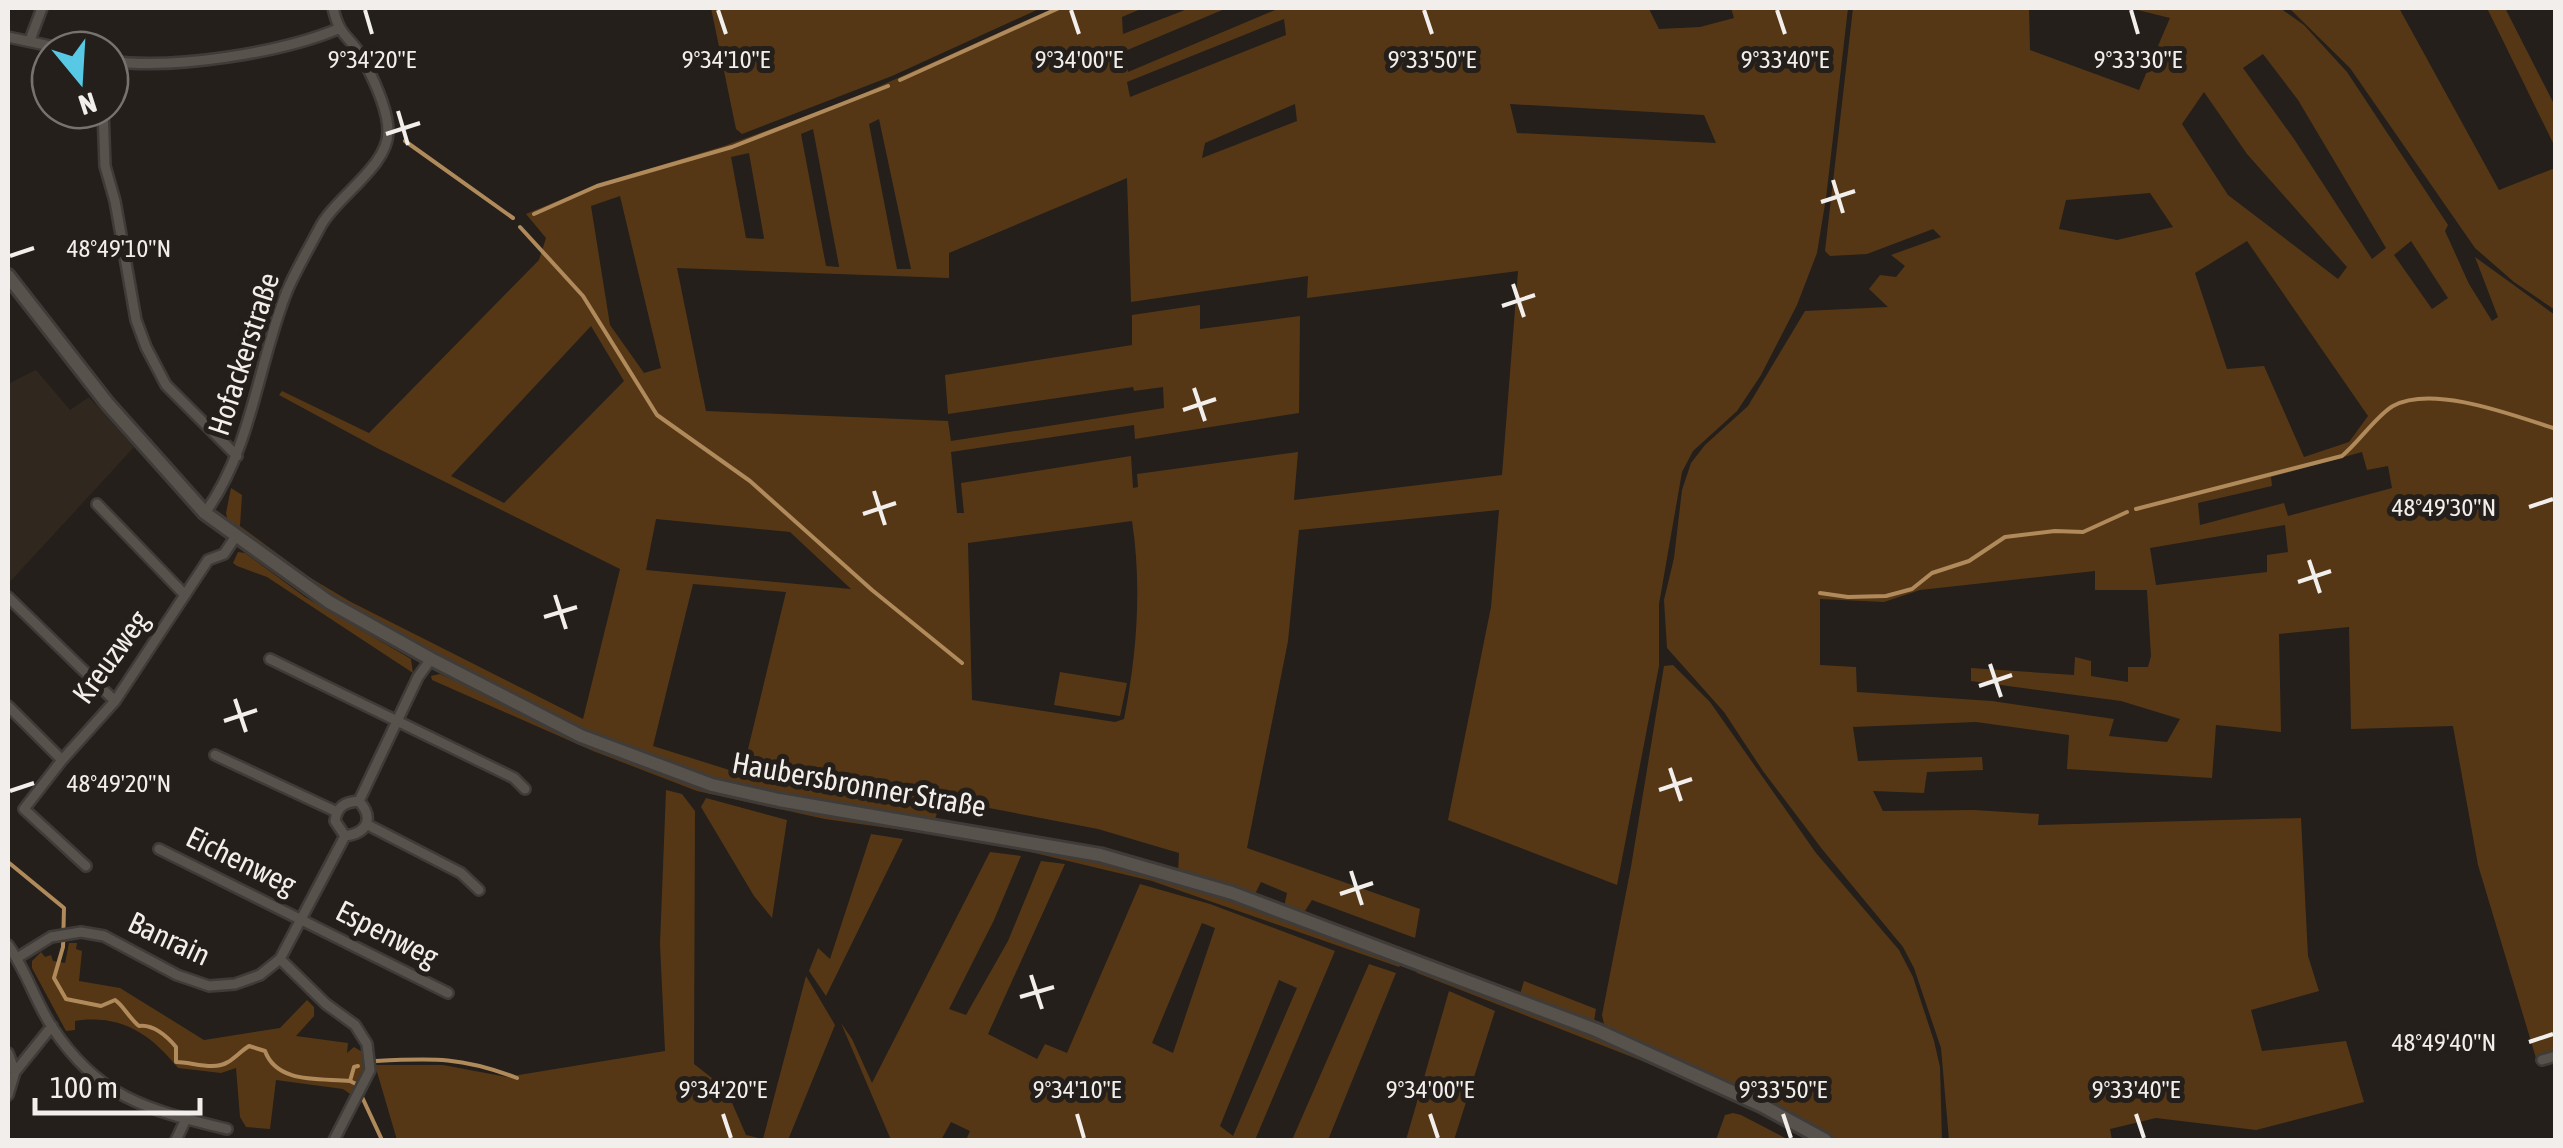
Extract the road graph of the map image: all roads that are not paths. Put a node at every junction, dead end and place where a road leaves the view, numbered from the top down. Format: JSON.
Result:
{"nodes":[{"id":1,"x":333,"y":8,"type":"edge"},
{"id":2,"x":338,"y":29,"type":"junction"},
{"id":3,"x":8,"y":37,"type":"edge"},
{"id":4,"x":30,"y":40,"type":"edge"},
{"id":5,"x":130,"y":62,"type":"edge"},
{"id":6,"x":104,"y":130,"type":"edge"},
{"id":7,"x":8,"y":276,"type":"edge"},
{"id":8,"x":237,"y":456,"type":"junction"},
{"id":9,"x":97,"y":504,"type":"dead end"},
{"id":10,"x":205,"y":513,"type":"junction"},
{"id":11,"x":236,"y":536,"type":"junction"},
{"id":12,"x":185,"y":595,"type":"junction"},
{"id":13,"x":8,"y":596,"type":"edge"},
{"id":14,"x":270,"y":659,"type":"dead end"},
{"id":15,"x":431,"y":659,"type":"junction"},
{"id":16,"x":115,"y":701,"type":"junction"},
{"id":17,"x":8,"y":706,"type":"edge"},
{"id":18,"x":396,"y":720,"type":"junction"},
{"id":19,"x":215,"y":755,"type":"dead end"},
{"id":20,"x":62,"y":760,"type":"junction"},
{"id":21,"x":525,"y":790,"type":"dead end"},
{"id":22,"x":359,"y":801,"type":"junction"},
{"id":23,"x":337,"y":812,"type":"junction"},
{"id":24,"x":368,"y":825,"type":"junction"},
{"id":25,"x":346,"y":836,"type":"junction"},
{"id":26,"x":159,"y":849,"type":"dead end"},
{"id":27,"x":86,"y":866,"type":"dead end"},
{"id":28,"x":479,"y":890,"type":"dead end"},
{"id":29,"x":302,"y":918,"type":"junction"},
{"id":30,"x":8,"y":945,"type":"edge"},
{"id":31,"x":17,"y":958,"type":"junction"},
{"id":32,"x":280,"y":959,"type":"junction"},
{"id":33,"x":448,"y":993,"type":"dead end"},
{"id":34,"x":52,"y":1026,"type":"junction"},
{"id":35,"x":8,"y":1053,"type":"edge"},
{"id":36,"x":2556,"y":1056,"type":"edge"},
{"id":37,"x":2542,"y":1060,"type":"dead end"},
{"id":38,"x":15,"y":1072,"type":"junction"},
{"id":39,"x":8,"y":1095,"type":"edge"},
{"id":40,"x":186,"y":1119,"type":"junction"},
{"id":41,"x":228,"y":1129,"type":"dead end"},
{"id":42,"x":176,"y":1140,"type":"edge"},
{"id":43,"x":334,"y":1140,"type":"edge"},
{"id":44,"x":1825,"y":1140,"type":"edge"}],
"edges":[{"from":1,"to":2,"type":"street","name":"Hofackerstraße"},
{"from":2,"to":5,"type":"street"},
{"from":2,"to":8,"type":"street","name":"Hofackerstraße"},
{"from":3,"to":4,"type":"street"},
{"from":6,"to":8,"type":"street"},
{"from":7,"to":10,"type":"street","name":"Haubersbronner Straße"},
{"from":8,"to":10,"type":"street","name":"Hofackerstraße"},
{"from":9,"to":12,"type":"street"},
{"from":10,"to":11,"type":"street","name":"Haubersbronner Straße"},
{"from":11,"to":12,"type":"street","name":"Kreuzweg"},
{"from":11,"to":15,"type":"street","name":"Haubersbronner Straße"},
{"from":12,"to":16,"type":"street","name":"Kreuzweg"},
{"from":13,"to":16,"type":"street"},
{"from":14,"to":18,"type":"street"},
{"from":15,"to":18,"type":"street"},
{"from":15,"to":44,"type":"street","name":"Haubersbronner Straße"},
{"from":16,"to":20,"type":"street","name":"Kreuzweg"},
{"from":17,"to":20,"type":"street"},
{"from":18,"to":21,"type":"street"},
{"from":18,"to":22,"type":"street"},
{"from":19,"to":23,"type":"street"},
{"from":20,"to":27,"type":"street","name":"Kreuzweg"},
{"from":22,"to":23,"type":"street"},
{"from":22,"to":24,"type":"street"},
{"from":23,"to":25,"type":"street"},
{"from":24,"to":25,"type":"street"},
{"from":24,"to":28,"type":"street"},
{"from":25,"to":29,"type":"street"},
{"from":26,"to":29,"type":"street","name":"Eichenweg"},
{"from":29,"to":32,"type":"street"},
{"from":29,"to":33,"type":"street","name":"Espenweg"},
{"from":30,"to":31,"type":"street"},
{"from":31,"to":32,"type":"street","name":"Banrain"},
{"from":31,"to":34,"type":"street"},
{"from":32,"to":43,"type":"street"},
{"from":34,"to":38,"type":"street"},
{"from":34,"to":40,"type":"street"},
{"from":35,"to":38,"type":"street"},
{"from":36,"to":37,"type":"street"},
{"from":38,"to":39,"type":"street"},
{"from":40,"to":41,"type":"street"},
{"from":40,"to":42,"type":"street"}]}
